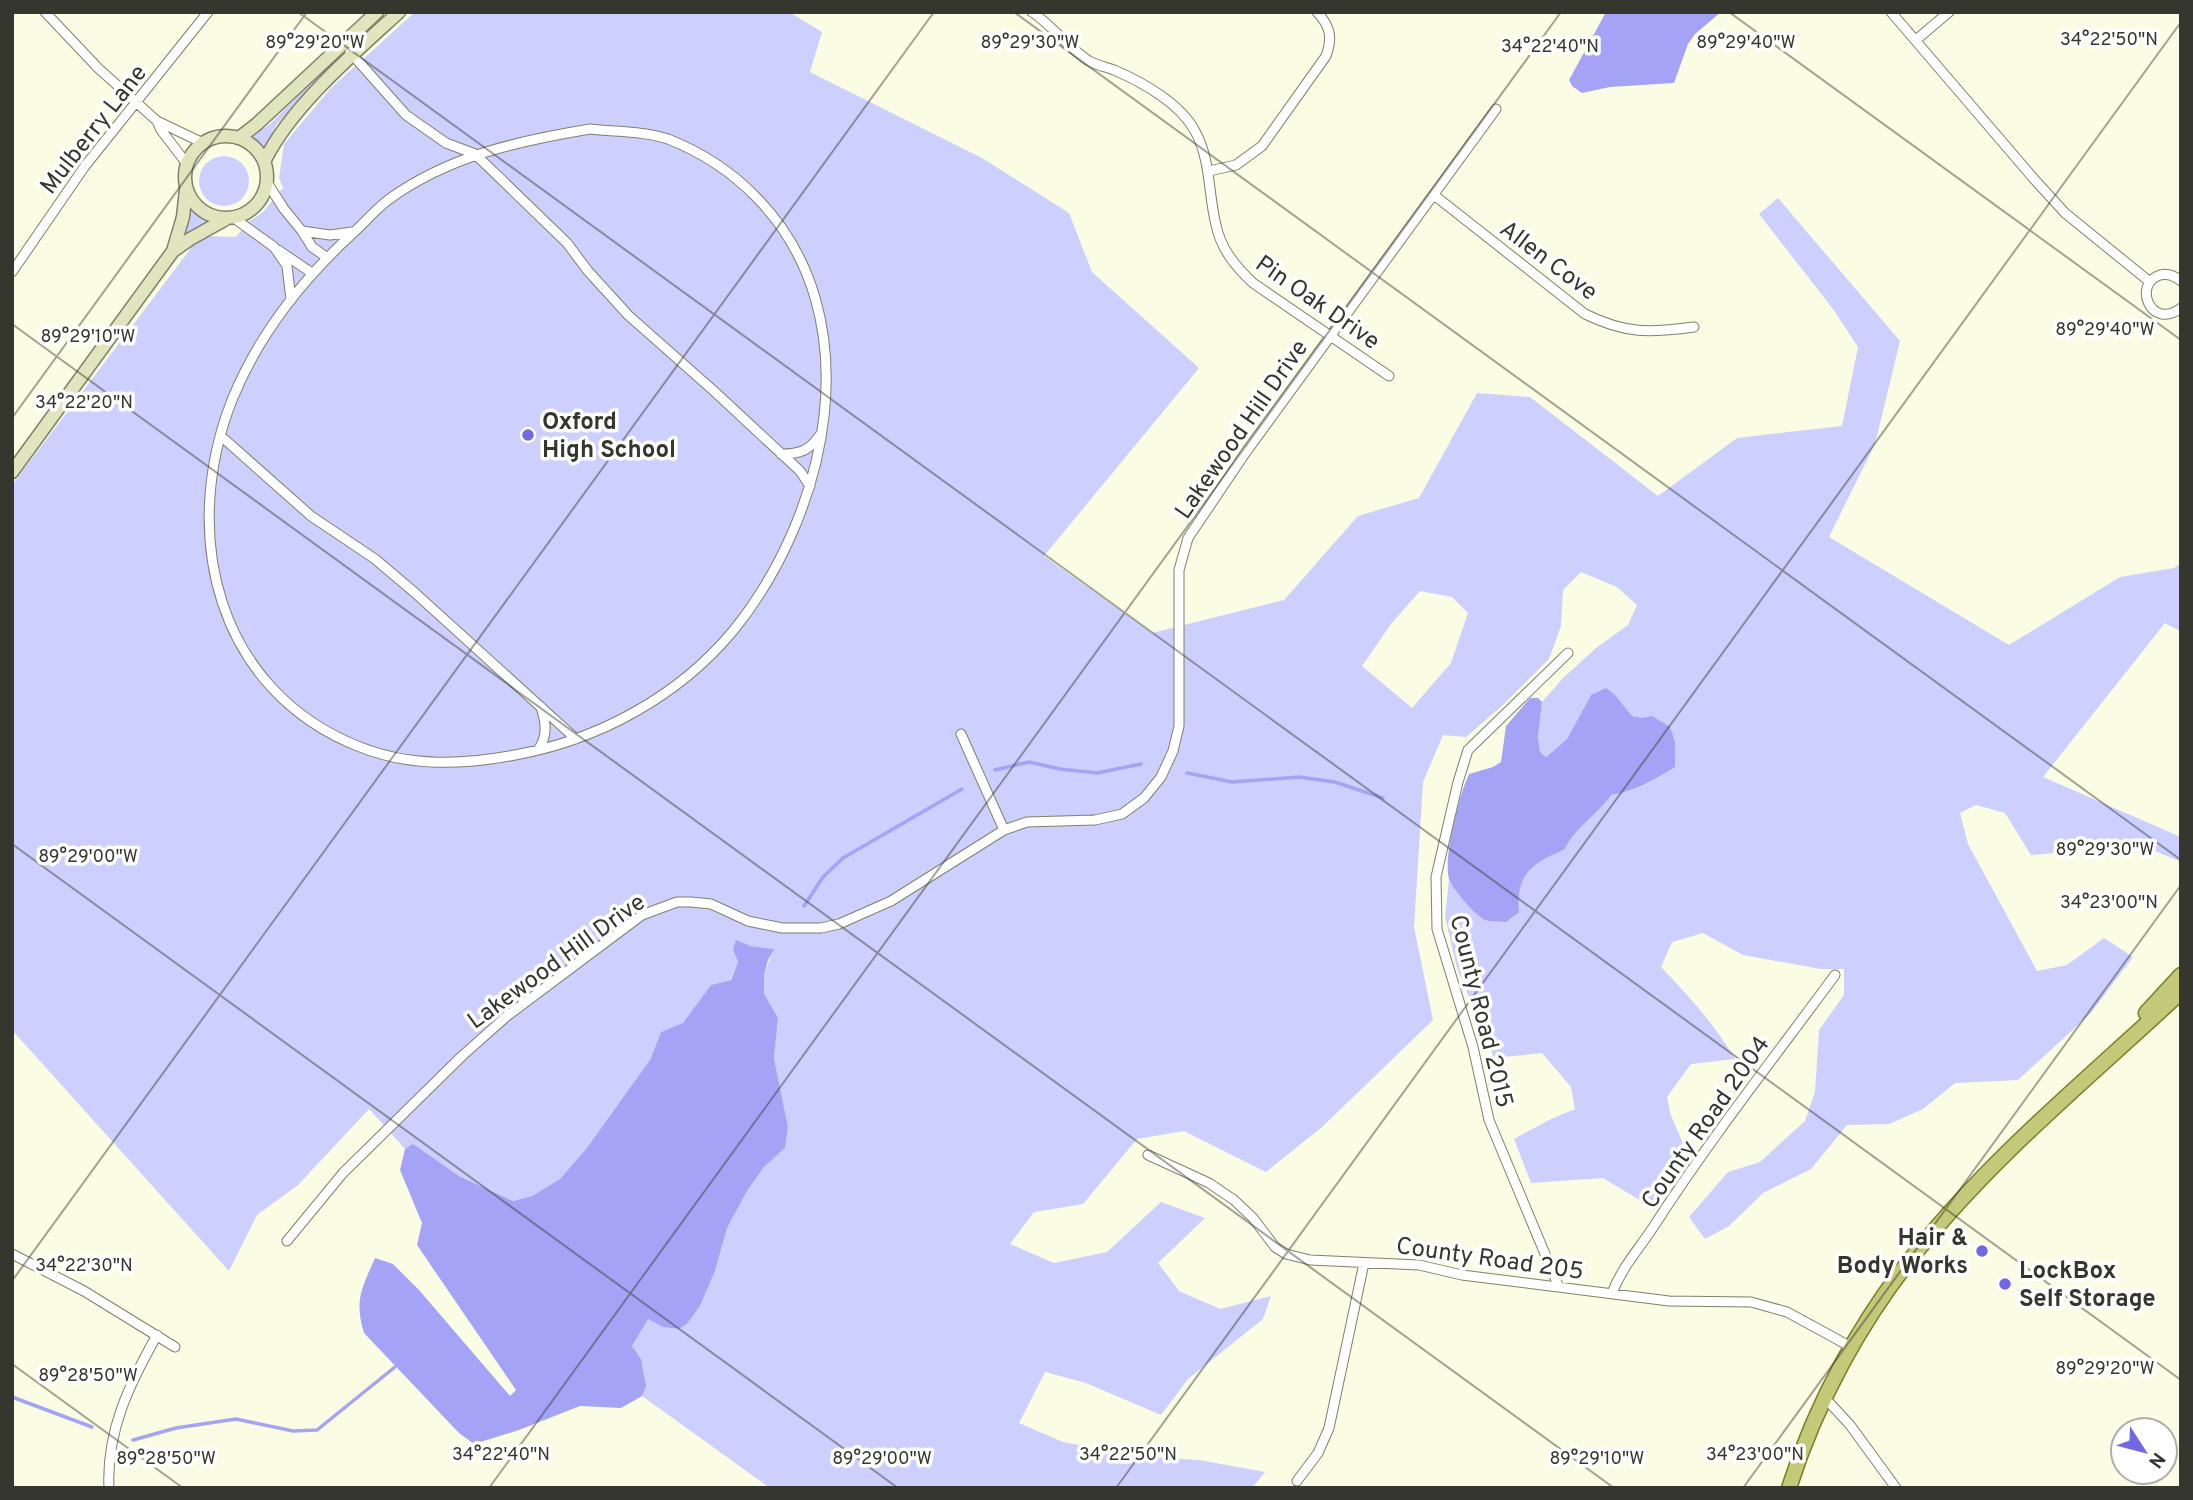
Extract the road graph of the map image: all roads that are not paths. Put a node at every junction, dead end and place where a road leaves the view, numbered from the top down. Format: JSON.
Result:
{"nodes":[{"id":1,"x":46,"y":12,"type":"edge"},
{"id":2,"x":208,"y":12,"type":"edge"},
{"id":3,"x":377,"y":12,"type":"edge"},
{"id":4,"x":399,"y":12,"type":"edge"},
{"id":5,"x":1032,"y":12,"type":"edge"},
{"id":6,"x":1317,"y":12,"type":"edge"},
{"id":7,"x":1891,"y":12,"type":"edge"},
{"id":8,"x":1949,"y":12,"type":"edge"},
{"id":9,"x":1916,"y":40,"type":"junction"},
{"id":10,"x":343,"y":42,"type":"junction"},
{"id":11,"x":352,"y":54,"type":"junction"},
{"id":12,"x":138,"y":103,"type":"junction"},
{"id":13,"x":1496,"y":109,"type":"dead end"},
{"id":14,"x":157,"y":121,"type":"junction"},
{"id":15,"x":239,"y":138,"type":"junction"},
{"id":16,"x":203,"y":143,"type":"junction"},
{"id":17,"x":475,"y":154,"type":"junction"},
{"id":18,"x":265,"y":160,"type":"junction"},
{"id":19,"x":187,"y":164,"type":"junction"},
{"id":20,"x":1209,"y":171,"type":"junction"},
{"id":21,"x":268,"y":184,"type":"junction"},
{"id":22,"x":186,"y":186,"type":"junction"},
{"id":23,"x":1434,"y":195,"type":"junction"},
{"id":24,"x":230,"y":219,"type":"junction"},
{"id":25,"x":302,"y":231,"type":"junction"},
{"id":26,"x":354,"y":232,"type":"junction"},
{"id":27,"x":274,"y":247,"type":"junction"},
{"id":28,"x":173,"y":251,"type":"junction"},
{"id":29,"x":326,"y":257,"type":"junction"},
{"id":30,"x":12,"y":272,"type":"edge"},
{"id":31,"x":312,"y":273,"type":"junction"},
{"id":32,"x":2181,"y":281,"type":"edge"},
{"id":33,"x":2150,"y":282,"type":"junction"},
{"id":34,"x":291,"y":300,"type":"junction"},
{"id":35,"x":2181,"y":308,"type":"edge"},
{"id":36,"x":1694,"y":327,"type":"dead end"},
{"id":37,"x":1330,"y":336,"type":"junction"},
{"id":38,"x":1389,"y":376,"type":"dead end"},
{"id":39,"x":821,"y":432,"type":"junction"},
{"id":40,"x":222,"y":436,"type":"junction"},
{"id":41,"x":781,"y":453,"type":"junction"},
{"id":42,"x":12,"y":472,"type":"edge"},
{"id":43,"x":810,"y":486,"type":"junction"},
{"id":44,"x":1568,"y":653,"type":"dead end"},
{"id":45,"x":541,"y":705,"type":"junction"},
{"id":46,"x":961,"y":734,"type":"dead end"},
{"id":47,"x":576,"y":738,"type":"junction"},
{"id":48,"x":536,"y":751,"type":"junction"},
{"id":49,"x":1004,"y":830,"type":"junction"},
{"id":50,"x":1835,"y":975,"type":"dead end"},
{"id":51,"x":2181,"y":975,"type":"edge"},
{"id":52,"x":2181,"y":992,"type":"edge"},
{"id":53,"x":2093,"y":1071,"type":"junction"},
{"id":54,"x":1148,"y":1155,"type":"dead end"},
{"id":55,"x":287,"y":1241,"type":"dead end"},
{"id":56,"x":12,"y":1254,"type":"edge"},
{"id":57,"x":1364,"y":1263,"type":"junction"},
{"id":58,"x":1558,"y":1285,"type":"junction"},
{"id":59,"x":1612,"y":1293,"type":"junction"},
{"id":60,"x":157,"y":1335,"type":"junction"},
{"id":61,"x":175,"y":1347,"type":"dead end"},
{"id":62,"x":1853,"y":1348,"type":"junction"},
{"id":63,"x":1825,"y":1398,"type":"junction"},
{"id":64,"x":1297,"y":1481,"type":"dead end"},
{"id":65,"x":108,"y":1488,"type":"edge"},
{"id":66,"x":1789,"y":1488,"type":"edge"},
{"id":67,"x":1896,"y":1488,"type":"edge"}],
"edges":[{"from":1,"to":12,"type":"street"},
{"from":2,"to":12,"type":"street","name":"Mulberry Lane"},
{"from":3,"to":10,"type":"street"},
{"from":4,"to":11,"type":"street"},
{"from":5,"to":20,"type":"street","name":"Pin Oak Drive"},
{"from":6,"to":20,"type":"street"},
{"from":7,"to":9,"type":"street"},
{"from":8,"to":9,"type":"street"},
{"from":9,"to":33,"type":"street"},
{"from":10,"to":11,"type":"street"},
{"from":10,"to":15,"type":"street"},
{"from":11,"to":17,"type":"street"},
{"from":11,"to":18,"type":"street"},
{"from":12,"to":14,"type":"street"},
{"from":12,"to":30,"type":"street","name":"Mulberry Lane"},
{"from":13,"to":23,"type":"street","name":"Lakewood Hill Drive"},
{"from":14,"to":16,"type":"street"},
{"from":14,"to":19,"type":"street"},
{"from":15,"to":16,"type":"street"},
{"from":15,"to":18,"type":"street"},
{"from":16,"to":19,"type":"street"},
{"from":17,"to":26,"type":"street"},
{"from":17,"to":39,"type":"street"},
{"from":17,"to":41,"type":"street"},
{"from":18,"to":21,"type":"street"},
{"from":19,"to":22,"type":"street"},
{"from":20,"to":37,"type":"street","name":"Pin Oak Drive"},
{"from":21,"to":24,"type":"street"},
{"from":21,"to":25,"type":"street"},
{"from":22,"to":24,"type":"street"},
{"from":22,"to":28,"type":"street"},
{"from":23,"to":36,"type":"street","name":"Allen Cove"},
{"from":23,"to":37,"type":"street","name":"Lakewood Hill Drive"},
{"from":24,"to":27,"type":"street"},
{"from":24,"to":28,"type":"street"},
{"from":25,"to":26,"type":"street"},
{"from":25,"to":29,"type":"street"},
{"from":26,"to":29,"type":"street"},
{"from":27,"to":31,"type":"street"},
{"from":27,"to":34,"type":"street"},
{"from":28,"to":42,"type":"street"},
{"from":29,"to":31,"type":"street"},
{"from":31,"to":34,"type":"street"},
{"from":32,"to":33,"type":"street"},
{"from":33,"to":35,"type":"street"},
{"from":34,"to":40,"type":"street"},
{"from":37,"to":38,"type":"street","name":"Pin Oak Drive"},
{"from":37,"to":49,"type":"street","name":"Lakewood Hill Drive"},
{"from":39,"to":41,"type":"street"},
{"from":39,"to":43,"type":"street"},
{"from":40,"to":45,"type":"street"},
{"from":40,"to":48,"type":"street"},
{"from":41,"to":43,"type":"street"},
{"from":43,"to":47,"type":"street"},
{"from":44,"to":58,"type":"street","name":"County Road 2015"},
{"from":45,"to":47,"type":"street"},
{"from":45,"to":48,"type":"street"},
{"from":46,"to":49,"type":"street"},
{"from":47,"to":48,"type":"street"},
{"from":49,"to":55,"type":"street","name":"Lakewood Hill Drive"},
{"from":50,"to":59,"type":"street","name":"County Road 2004"},
{"from":51,"to":53,"type":"main road"},
{"from":52,"to":53,"type":"main road"},
{"from":53,"to":62,"type":"main road"},
{"from":54,"to":57,"type":"street","name":"County Road 205"},
{"from":56,"to":60,"type":"street"},
{"from":57,"to":58,"type":"street","name":"County Road 205"},
{"from":57,"to":64,"type":"street"},
{"from":58,"to":59,"type":"street","name":"County Road 205"},
{"from":59,"to":62,"type":"street","name":"County Road 205"},
{"from":60,"to":61,"type":"street"},
{"from":60,"to":65,"type":"street"},
{"from":62,"to":63,"type":"main road"},
{"from":63,"to":66,"type":"main road"},
{"from":63,"to":67,"type":"street"}]}
